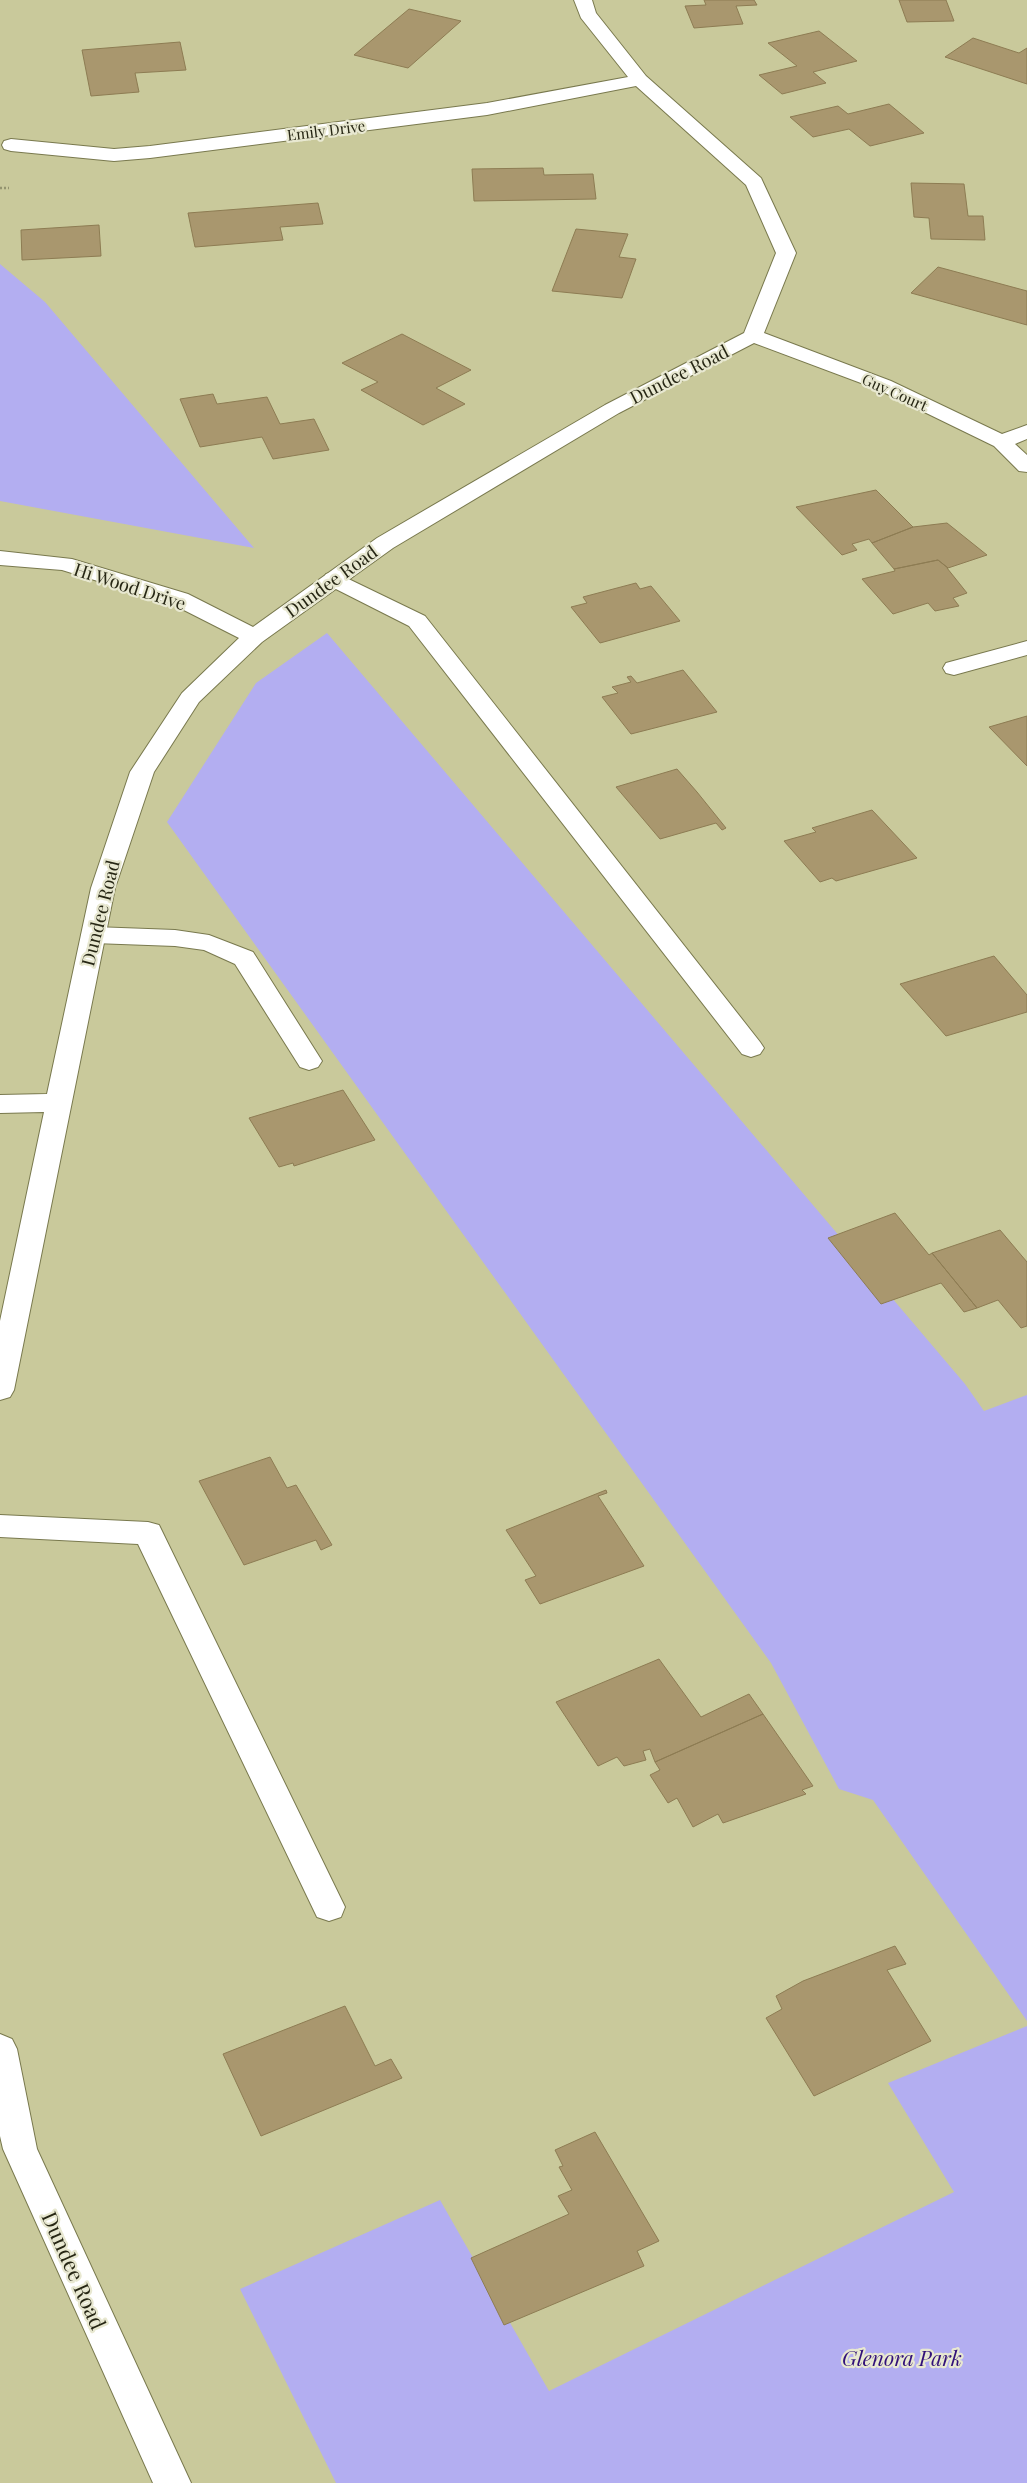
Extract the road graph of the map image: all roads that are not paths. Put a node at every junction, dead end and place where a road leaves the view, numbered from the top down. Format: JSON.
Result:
{"nodes":[{"id":1,"x":583,"y":0,"type":"edge"},
{"id":2,"x":640,"y":80,"type":"junction"},
{"id":3,"x":10,"y":145,"type":"dead end"},
{"id":4,"x":753,"y":336,"type":"junction"},
{"id":5,"x":1027,"y":432,"type":"edge"},
{"id":6,"x":1001,"y":442,"type":"junction"},
{"id":7,"x":1027,"y":466,"type":"edge"},
{"id":8,"x":0,"y":558,"type":"edge"},
{"id":9,"x":334,"y":579,"type":"junction"},
{"id":10,"x":254,"y":637,"type":"junction"},
{"id":11,"x":1027,"y":648,"type":"edge"},
{"id":12,"x":954,"y":668,"type":"dead end"},
{"id":13,"x":94,"y":935,"type":"junction"},
{"id":14,"x":752,"y":1048,"type":"dead end"},
{"id":15,"x":309,"y":1061,"type":"dead end"},
{"id":16,"x":0,"y":1104,"type":"edge"},
{"id":17,"x":58,"y":1104,"type":"junction"},
{"id":18,"x":0,"y":1390,"type":"edge"},
{"id":19,"x":0,"y":1526,"type":"edge"},
{"id":20,"x":329,"y":1907,"type":"dead end"},
{"id":21,"x":0,"y":2049,"type":"edge"},
{"id":22,"x":172,"y":2483,"type":"edge"}],
"edges":[{"from":1,"to":2,"type":"street"},
{"from":2,"to":3,"type":"street","name":"Emily Drive"},
{"from":2,"to":4,"type":"street"},
{"from":4,"to":6,"type":"street","name":"Guy Court"},
{"from":4,"to":9,"type":"street","name":"Dundee Road"},
{"from":5,"to":6,"type":"street"},
{"from":6,"to":7,"type":"street","name":"Guy Court"},
{"from":8,"to":10,"type":"street","name":"Hi Wood Drive"},
{"from":9,"to":10,"type":"street","name":"Dundee Road"},
{"from":9,"to":14,"type":"street"},
{"from":10,"to":13,"type":"street","name":"Dundee Road"},
{"from":11,"to":12,"type":"street"},
{"from":13,"to":15,"type":"street"},
{"from":13,"to":17,"type":"street","name":"Dundee Road"},
{"from":16,"to":17,"type":"street"},
{"from":17,"to":18,"type":"street","name":"Dundee Road"},
{"from":19,"to":20,"type":"street"},
{"from":21,"to":22,"type":"street","name":"Dundee Road"}]}
